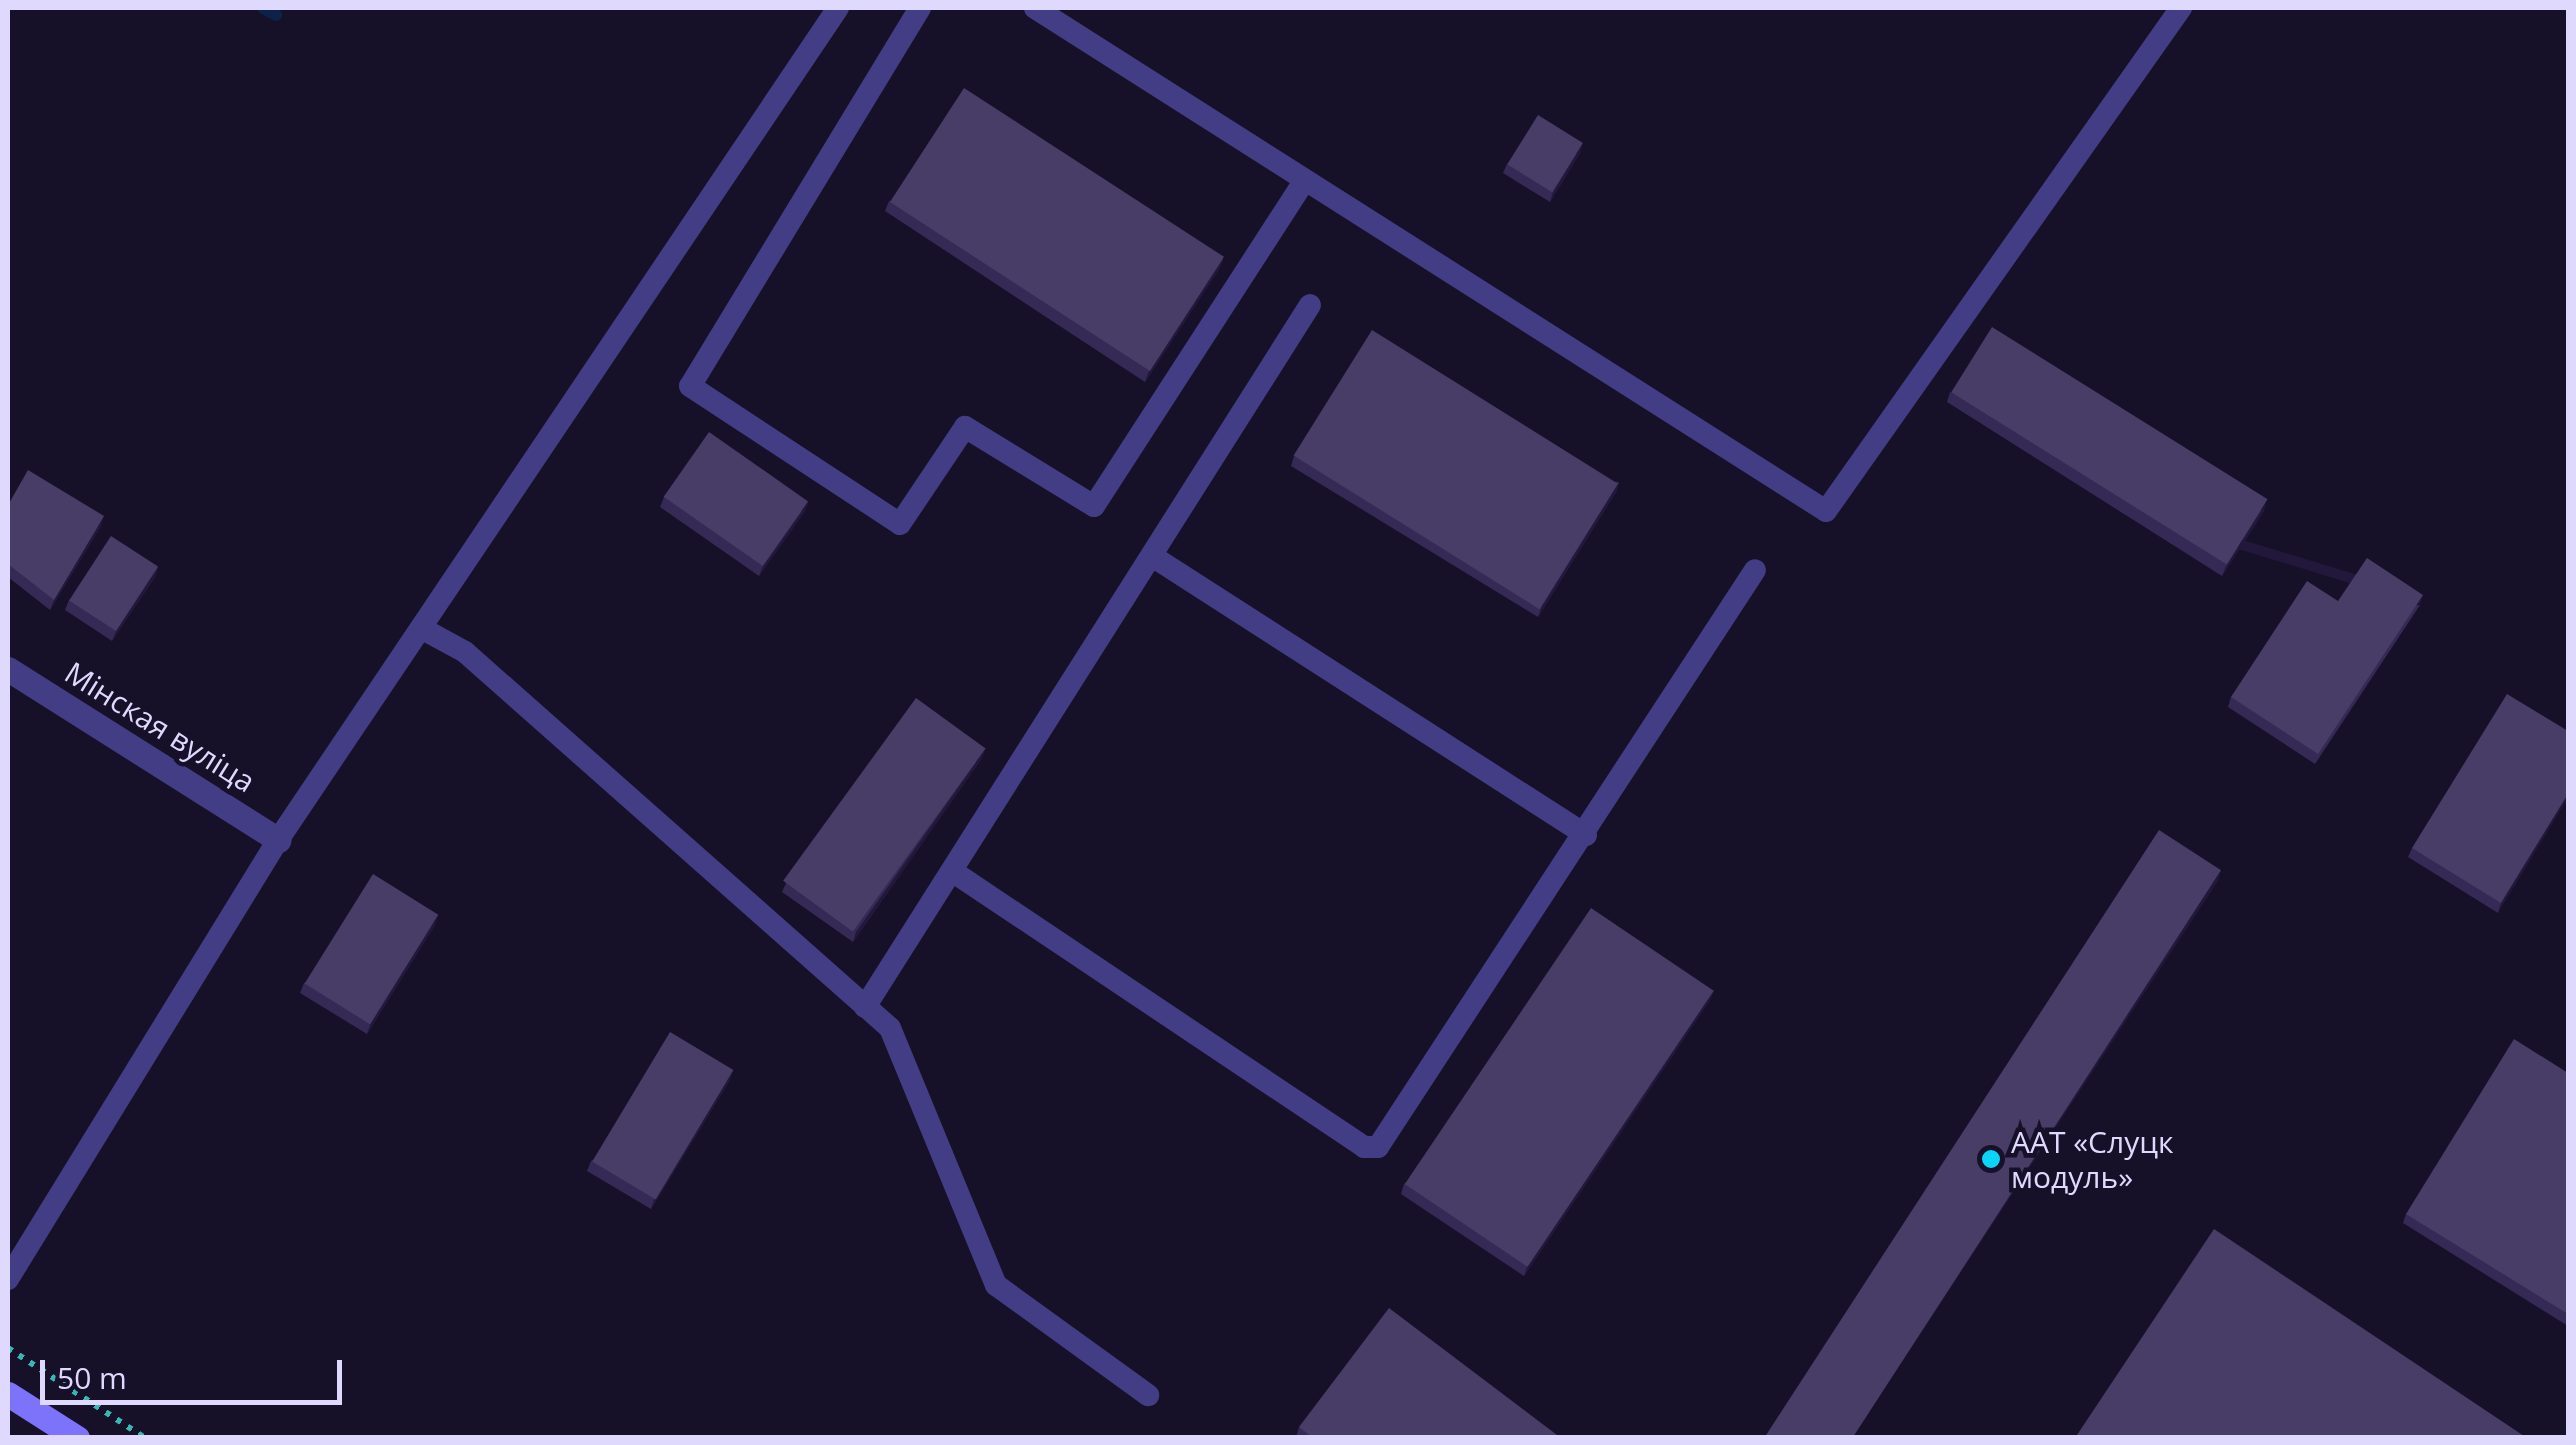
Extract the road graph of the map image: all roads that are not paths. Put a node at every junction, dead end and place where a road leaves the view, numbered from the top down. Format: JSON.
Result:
{"nodes":[{"id":1,"x":838,"y":8,"type":"edge"},
{"id":2,"x":920,"y":8,"type":"edge"},
{"id":3,"x":1035,"y":8,"type":"edge"},
{"id":4,"x":2180,"y":8,"type":"edge"},
{"id":5,"x":1305,"y":180,"type":"junction"},
{"id":6,"x":1310,"y":305,"type":"dead end"},
{"id":7,"x":1152,"y":556,"type":"junction"},
{"id":8,"x":1755,"y":570,"type":"dead end"},
{"id":9,"x":421,"y":628,"type":"junction"},
{"id":10,"x":8,"y":669,"type":"edge"},
{"id":11,"x":1586,"y":834,"type":"junction"},
{"id":12,"x":278,"y":840,"type":"junction"},
{"id":13,"x":952,"y":871,"type":"junction"},
{"id":14,"x":865,"y":1006,"type":"junction"},
{"id":15,"x":8,"y":1279,"type":"edge"},
{"id":16,"x":8,"y":1394,"type":"edge"},
{"id":17,"x":1148,"y":1394,"type":"dead end"},
{"id":18,"x":77,"y":1438,"type":"edge"}],
"edges":[{"from":1,"to":9,"type":"lane"},
{"from":2,"to":5,"type":"lane"},
{"from":3,"to":5,"type":"lane"},
{"from":4,"to":5,"type":"lane"},
{"from":6,"to":7,"type":"lane"},
{"from":7,"to":11,"type":"lane"},
{"from":7,"to":13,"type":"lane"},
{"from":8,"to":11,"type":"lane"},
{"from":9,"to":12,"type":"lane"},
{"from":9,"to":14,"type":"lane"},
{"from":10,"to":12,"type":"street","name":"Мінская вуліца"},
{"from":11,"to":13,"type":"lane"},
{"from":12,"to":15,"type":"lane"},
{"from":13,"to":14,"type":"lane"},
{"from":14,"to":17,"type":"lane"},
{"from":16,"to":18,"type":"main road"}]}
